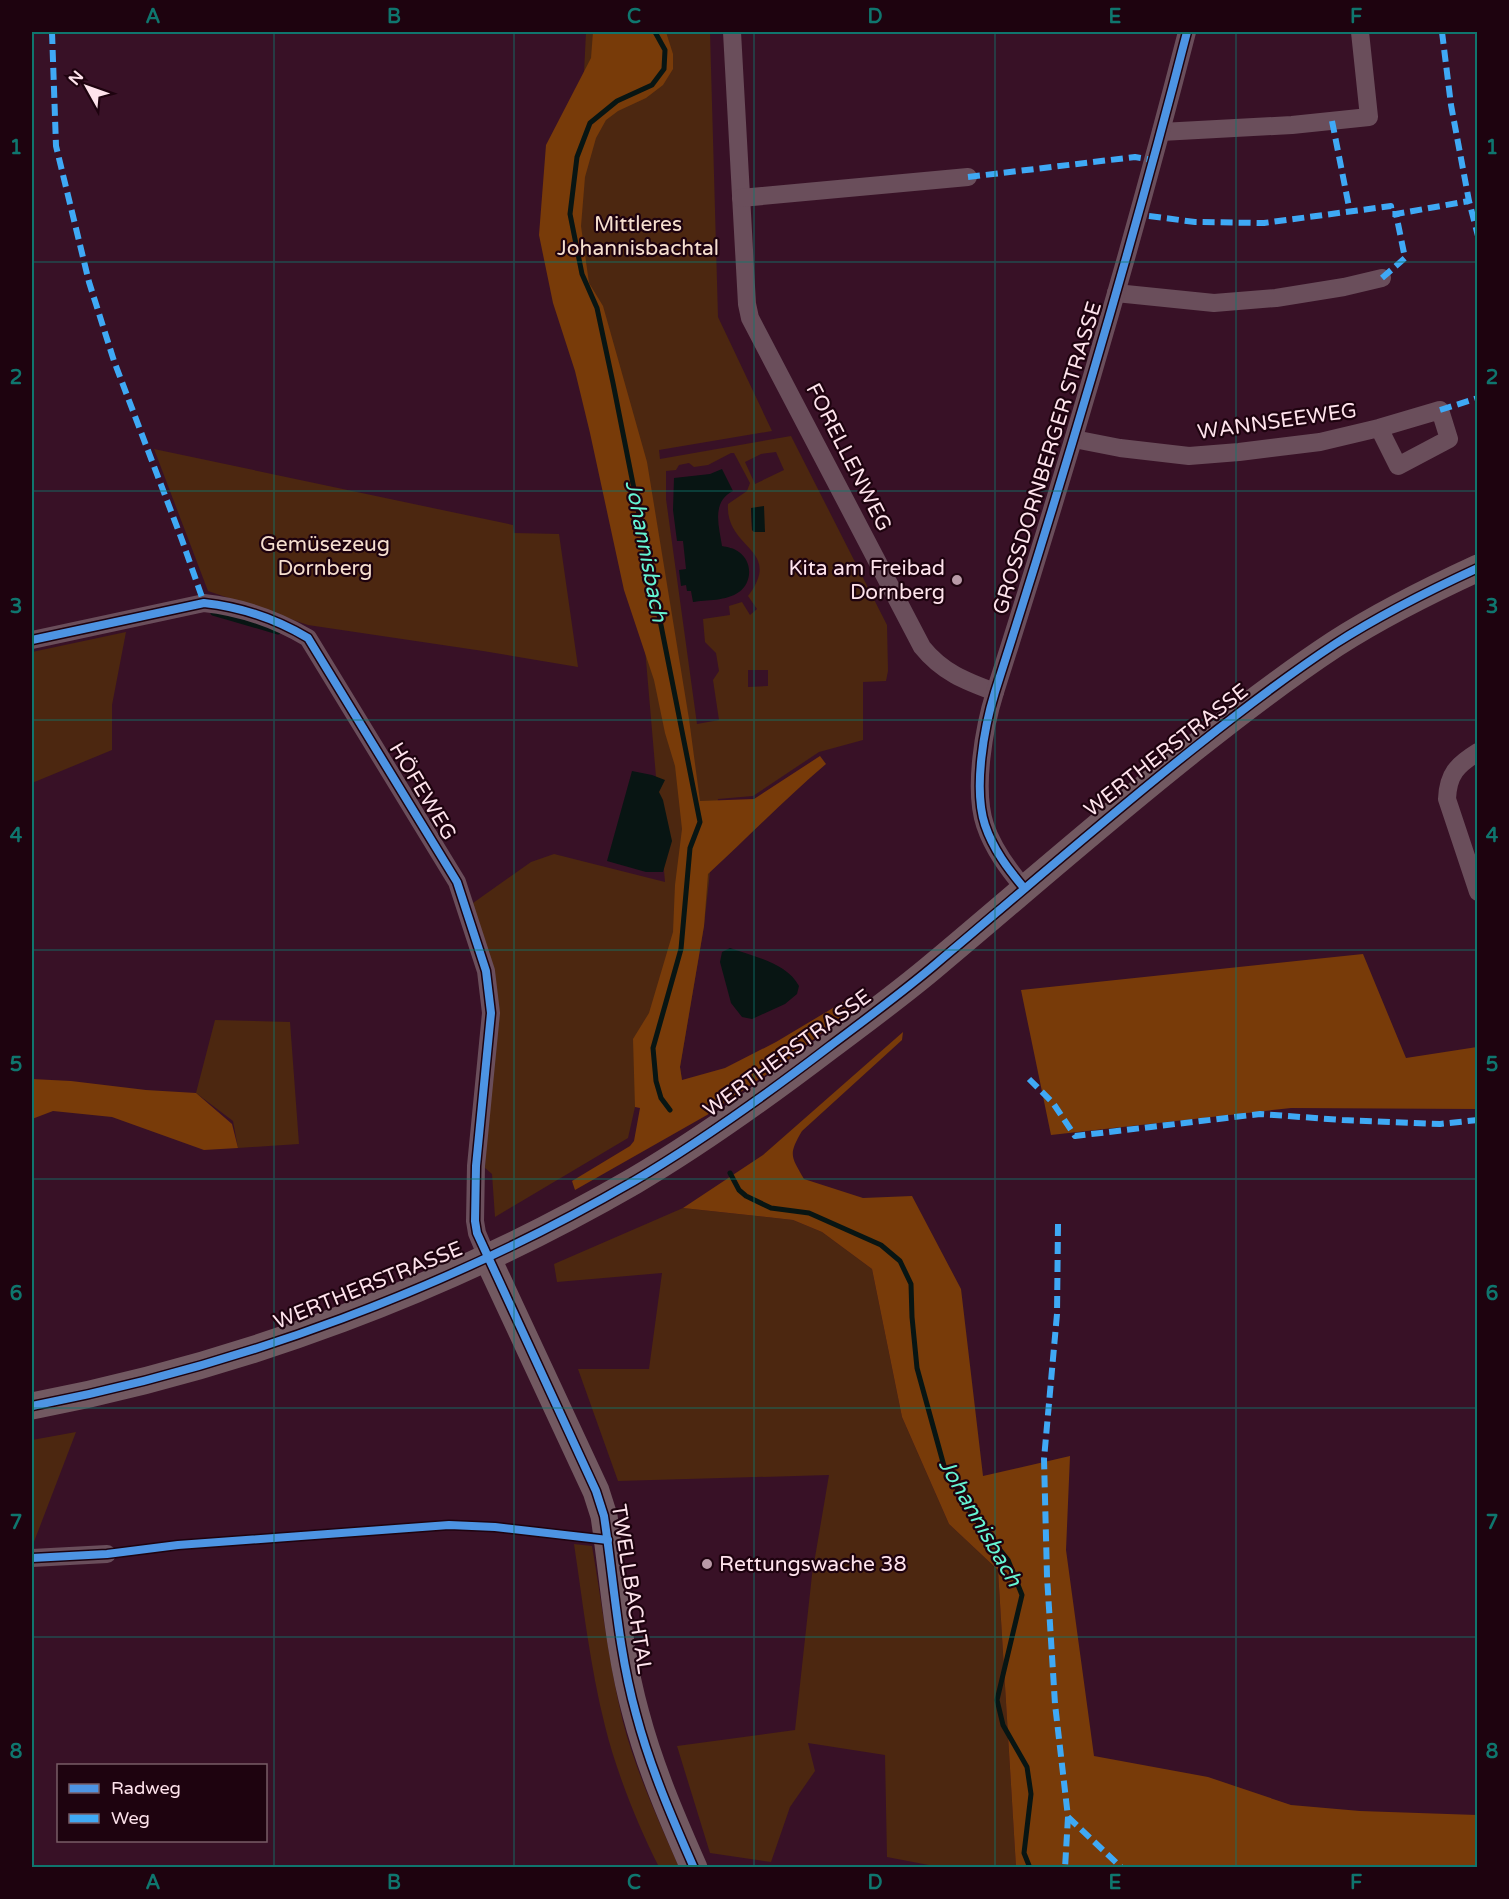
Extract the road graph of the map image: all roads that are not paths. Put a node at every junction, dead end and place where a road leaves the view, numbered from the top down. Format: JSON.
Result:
{"nodes":[{"id":1,"x":732,"y":32,"type":"edge"},
{"id":2,"x":1187,"y":32,"type":"edge"},
{"id":3,"x":1360,"y":32,"type":"edge"},
{"id":4,"x":1161,"y":132,"type":"junction"},
{"id":5,"x":968,"y":177,"type":"dead end"},
{"id":6,"x":741,"y":198,"type":"junction"},
{"id":7,"x":1382,"y":278,"type":"dead end"},
{"id":8,"x":1116,"y":294,"type":"junction"},
{"id":9,"x":1379,"y":428,"type":"dead end"},
{"id":10,"x":1074,"y":439,"type":"junction"},
{"id":11,"x":1478,"y":568,"type":"edge"},
{"id":12,"x":32,"y":640,"type":"edge"},
{"id":13,"x":995,"y":692,"type":"junction"},
{"id":14,"x":1478,"y":752,"type":"edge"},
{"id":15,"x":1024,"y":888,"type":"junction"},
{"id":16,"x":1478,"y":892,"type":"edge"},
{"id":17,"x":487,"y":1257,"type":"junction"},
{"id":18,"x":32,"y":1406,"type":"edge"},
{"id":19,"x":107,"y":1554,"type":"dead end"},
{"id":20,"x":32,"y":1558,"type":"edge"},
{"id":21,"x":694,"y":1868,"type":"edge"}],
"edges":[{"from":1,"to":6,"type":"street","name":"FORELLENWEG"},
{"from":2,"to":4,"type":"street","name":"GROSSDORNBERGER STRASSE"},
{"from":3,"to":4,"type":"street"},
{"from":4,"to":8,"type":"street","name":"GROSSDORNBERGER STRASSE"},
{"from":5,"to":6,"type":"street"},
{"from":6,"to":13,"type":"street","name":"FORELLENWEG"},
{"from":7,"to":8,"type":"street"},
{"from":8,"to":10,"type":"street","name":"GROSSDORNBERGER STRASSE"},
{"from":9,"to":10,"type":"street","name":"WANNSEEWEG"},
{"from":10,"to":13,"type":"street","name":"GROSSDORNBERGER STRASSE"},
{"from":11,"to":15,"type":"main road","name":"WERTHERSTRASSE"},
{"from":12,"to":17,"type":"street","name":"HÖFEWEG"},
{"from":13,"to":15,"type":"street","name":"GROSSDORNBERGER STRASSE"},
{"from":14,"to":16,"type":"street"},
{"from":15,"to":17,"type":"main road","name":"WERTHERSTRASSE"},
{"from":17,"to":18,"type":"main road","name":"WERTHERSTRASSE"},
{"from":17,"to":21,"type":"main road","name":"TWELLBACHTAL"},
{"from":19,"to":20,"type":"street"}]}
